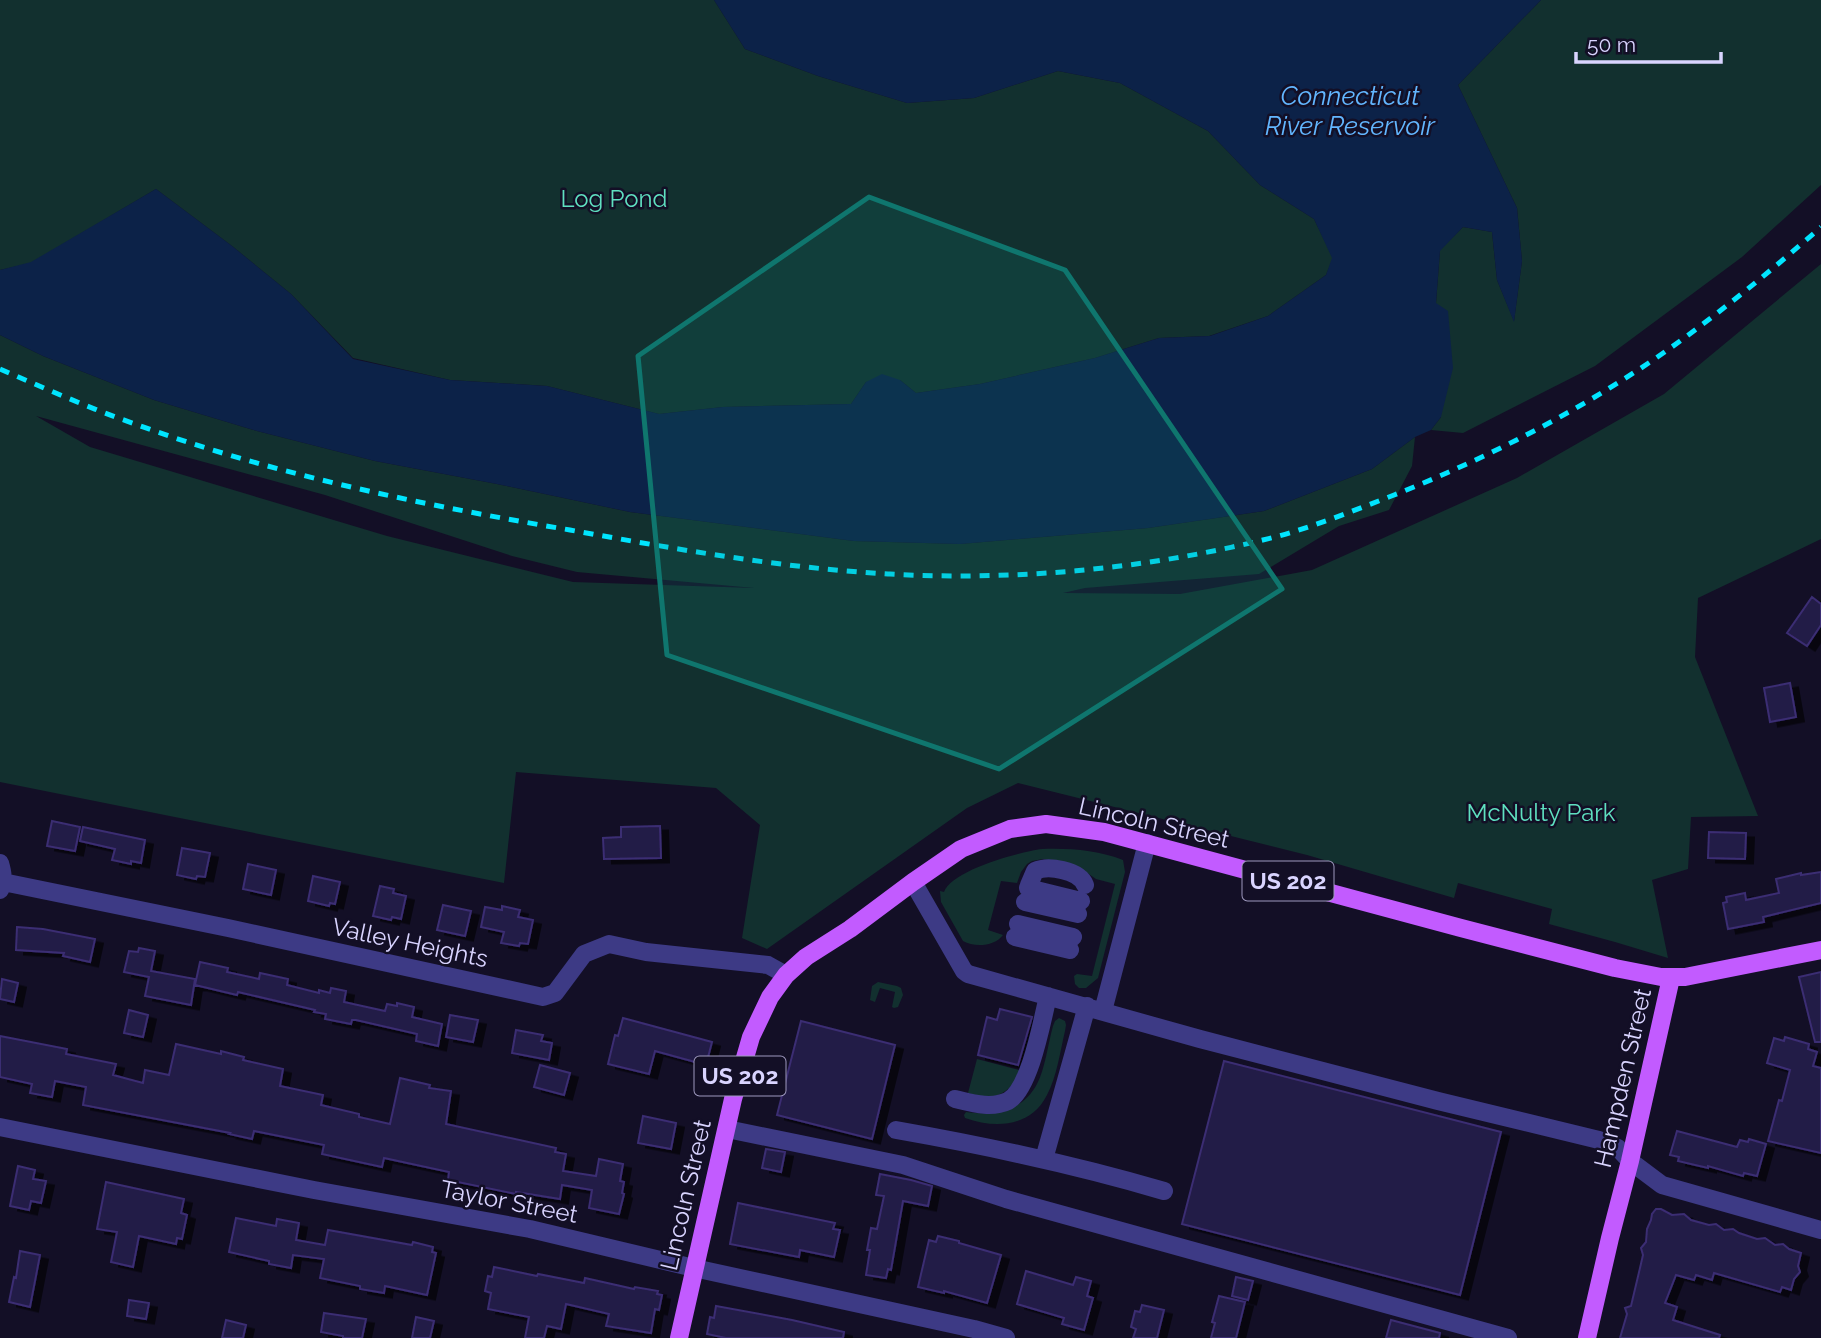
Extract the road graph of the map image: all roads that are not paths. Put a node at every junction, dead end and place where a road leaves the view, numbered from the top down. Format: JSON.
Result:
{"nodes":[{"id":1,"x":1147,"y":843,"type":"junction"},
{"id":2,"x":0,"y":863,"type":"edge"},
{"id":3,"x":913,"y":882,"type":"junction"},
{"id":4,"x":1,"y":886,"type":"edge"},
{"id":5,"x":1082,"y":897,"type":"joint"},
{"id":6,"x":1017,"y":930,"type":"dead end"},
{"id":7,"x":1071,"y":943,"type":"dead end"},
{"id":8,"x":1821,"y":950,"type":"edge"},
{"id":9,"x":786,"y":975,"type":"junction"},
{"id":10,"x":1671,"y":978,"type":"junction"},
{"id":11,"x":1052,"y":997,"type":"junction"},
{"id":12,"x":1095,"y":1009,"type":"junction"},
{"id":13,"x":955,"y":1099,"type":"dead end"},
{"id":14,"x":0,"y":1126,"type":"edge"},
{"id":15,"x":727,"y":1129,"type":"junction"},
{"id":16,"x":896,"y":1130,"type":"dead end"},
{"id":17,"x":1044,"y":1159,"type":"junction"},
{"id":18,"x":1630,"y":1161,"type":"junction"},
{"id":19,"x":1164,"y":1191,"type":"dead end"},
{"id":20,"x":1821,"y":1230,"type":"edge"},
{"id":21,"x":694,"y":1268,"type":"junction"},
{"id":22,"x":679,"y":1338,"type":"edge"},
{"id":23,"x":1006,"y":1338,"type":"edge"},
{"id":24,"x":1508,"y":1338,"type":"edge"},
{"id":25,"x":1587,"y":1338,"type":"edge"}],
"edges":[{"from":1,"to":3,"type":"main road","name":"Lincoln Street","number":"US 202"},
{"from":1,"to":10,"type":"main road","name":"Lincoln Street","number":"US 202"},
{"from":1,"to":12,"type":"street"},
{"from":2,"to":4,"type":"street","name":"Valley Heights"},
{"from":3,"to":9,"type":"main road","name":"Lincoln Street","number":"US 202"},
{"from":3,"to":11,"type":"street"},
{"from":4,"to":9,"type":"street","name":"Valley Heights"},
{"from":5,"to":5,"type":"street"},
{"from":6,"to":7,"type":"street"},
{"from":8,"to":10,"type":"main road","name":"Hampden Street","number":"US 202"},
{"from":9,"to":15,"type":"main road","name":"Lincoln Street","number":"US 202"},
{"from":10,"to":18,"type":"main road","name":"Hampden Street"},
{"from":11,"to":12,"type":"street"},
{"from":11,"to":13,"type":"street"},
{"from":12,"to":17,"type":"street"},
{"from":12,"to":18,"type":"street"},
{"from":14,"to":21,"type":"street","name":"Taylor Street"},
{"from":15,"to":21,"type":"main road","name":"Lincoln Street","number":"US 202"},
{"from":15,"to":24,"type":"street"},
{"from":16,"to":17,"type":"street"},
{"from":17,"to":19,"type":"street"},
{"from":18,"to":20,"type":"street"},
{"from":18,"to":25,"type":"main road","name":"Hampden Street"},
{"from":21,"to":22,"type":"main road","name":"Lincoln Street","number":"US 202"},
{"from":21,"to":23,"type":"street","name":"Taylor Street"}]}
